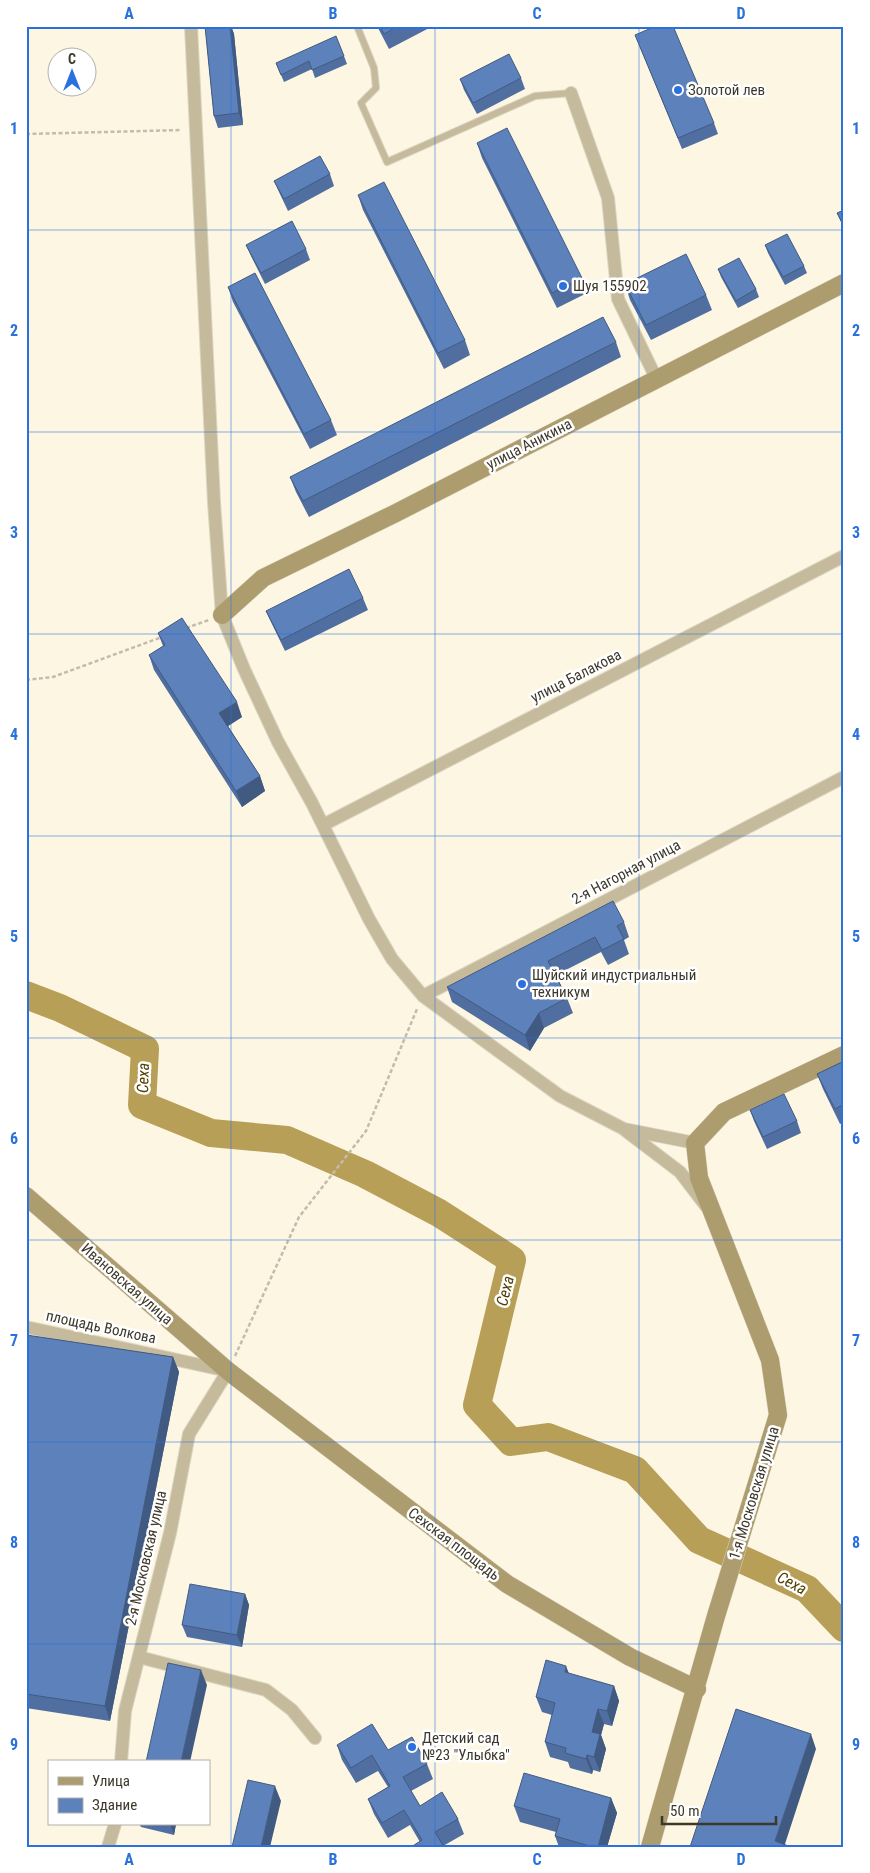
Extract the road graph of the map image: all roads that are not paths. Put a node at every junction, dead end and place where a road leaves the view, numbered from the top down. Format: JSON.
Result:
{"nodes":[{"id":1,"x":191,"y":26,"type":"edge"},
{"id":2,"x":357,"y":26,"type":"edge"},
{"id":3,"x":571,"y":93,"type":"joint"},
{"id":4,"x":844,"y":282,"type":"edge"},
{"id":5,"x":656,"y":378,"type":"junction"},
{"id":6,"x":844,"y":556,"type":"edge"},
{"id":7,"x":222,"y":615,"type":"junction"},
{"id":8,"x":844,"y":777,"type":"edge"},
{"id":9,"x":323,"y":825,"type":"junction"},
{"id":10,"x":423,"y":996,"type":"junction"},
{"id":11,"x":844,"y":1055,"type":"edge"},
{"id":12,"x":624,"y":1129,"type":"junction"},
{"id":13,"x":695,"y":1143,"type":"junction"},
{"id":14,"x":26,"y":1196,"type":"edge"},
{"id":15,"x":714,"y":1216,"type":"junction"},
{"id":16,"x":26,"y":1327,"type":"edge"},
{"id":17,"x":228,"y":1371,"type":"junction"},
{"id":18,"x":139,"y":1657,"type":"junction"},
{"id":19,"x":697,"y":1689,"type":"junction"},
{"id":20,"x":315,"y":1738,"type":"dead end"},
{"id":21,"x":121,"y":1760,"type":"edge"},
{"id":22,"x":114,"y":1826,"type":"edge"},
{"id":23,"x":108,"y":1847,"type":"edge"},
{"id":24,"x":650,"y":1847,"type":"edge"}],
"edges":[{"from":1,"to":7,"type":"street"},
{"from":2,"to":3,"type":"lane"},
{"from":3,"to":5,"type":"street"},
{"from":4,"to":5,"type":"street","name":"улица Аникина"},
{"from":5,"to":7,"type":"street","name":"улица Аникина"},
{"from":6,"to":9,"type":"street","name":"улица Балакова"},
{"from":7,"to":9,"type":"street"},
{"from":8,"to":10,"type":"street","name":"2-я Нагорная улица"},
{"from":9,"to":10,"type":"street"},
{"from":10,"to":12,"type":"street"},
{"from":11,"to":13,"type":"street"},
{"from":12,"to":13,"type":"street"},
{"from":12,"to":15,"type":"street"},
{"from":13,"to":15,"type":"street","name":"1-я Московская улица"},
{"from":14,"to":17,"type":"street","name":"Ивановская улица"},
{"from":15,"to":19,"type":"street","name":"1-я Московская улица"},
{"from":16,"to":17,"type":"street","name":"площадь Волкова"},
{"from":17,"to":18,"type":"street","name":"2-я Московская улица"},
{"from":17,"to":19,"type":"street","name":"Сехская площадь"},
{"from":18,"to":20,"type":"street"},
{"from":18,"to":21,"type":"street","name":"2-я Московская улица"},
{"from":19,"to":24,"type":"street","name":"1-я Московская улица"},
{"from":22,"to":23,"type":"street"}]}
